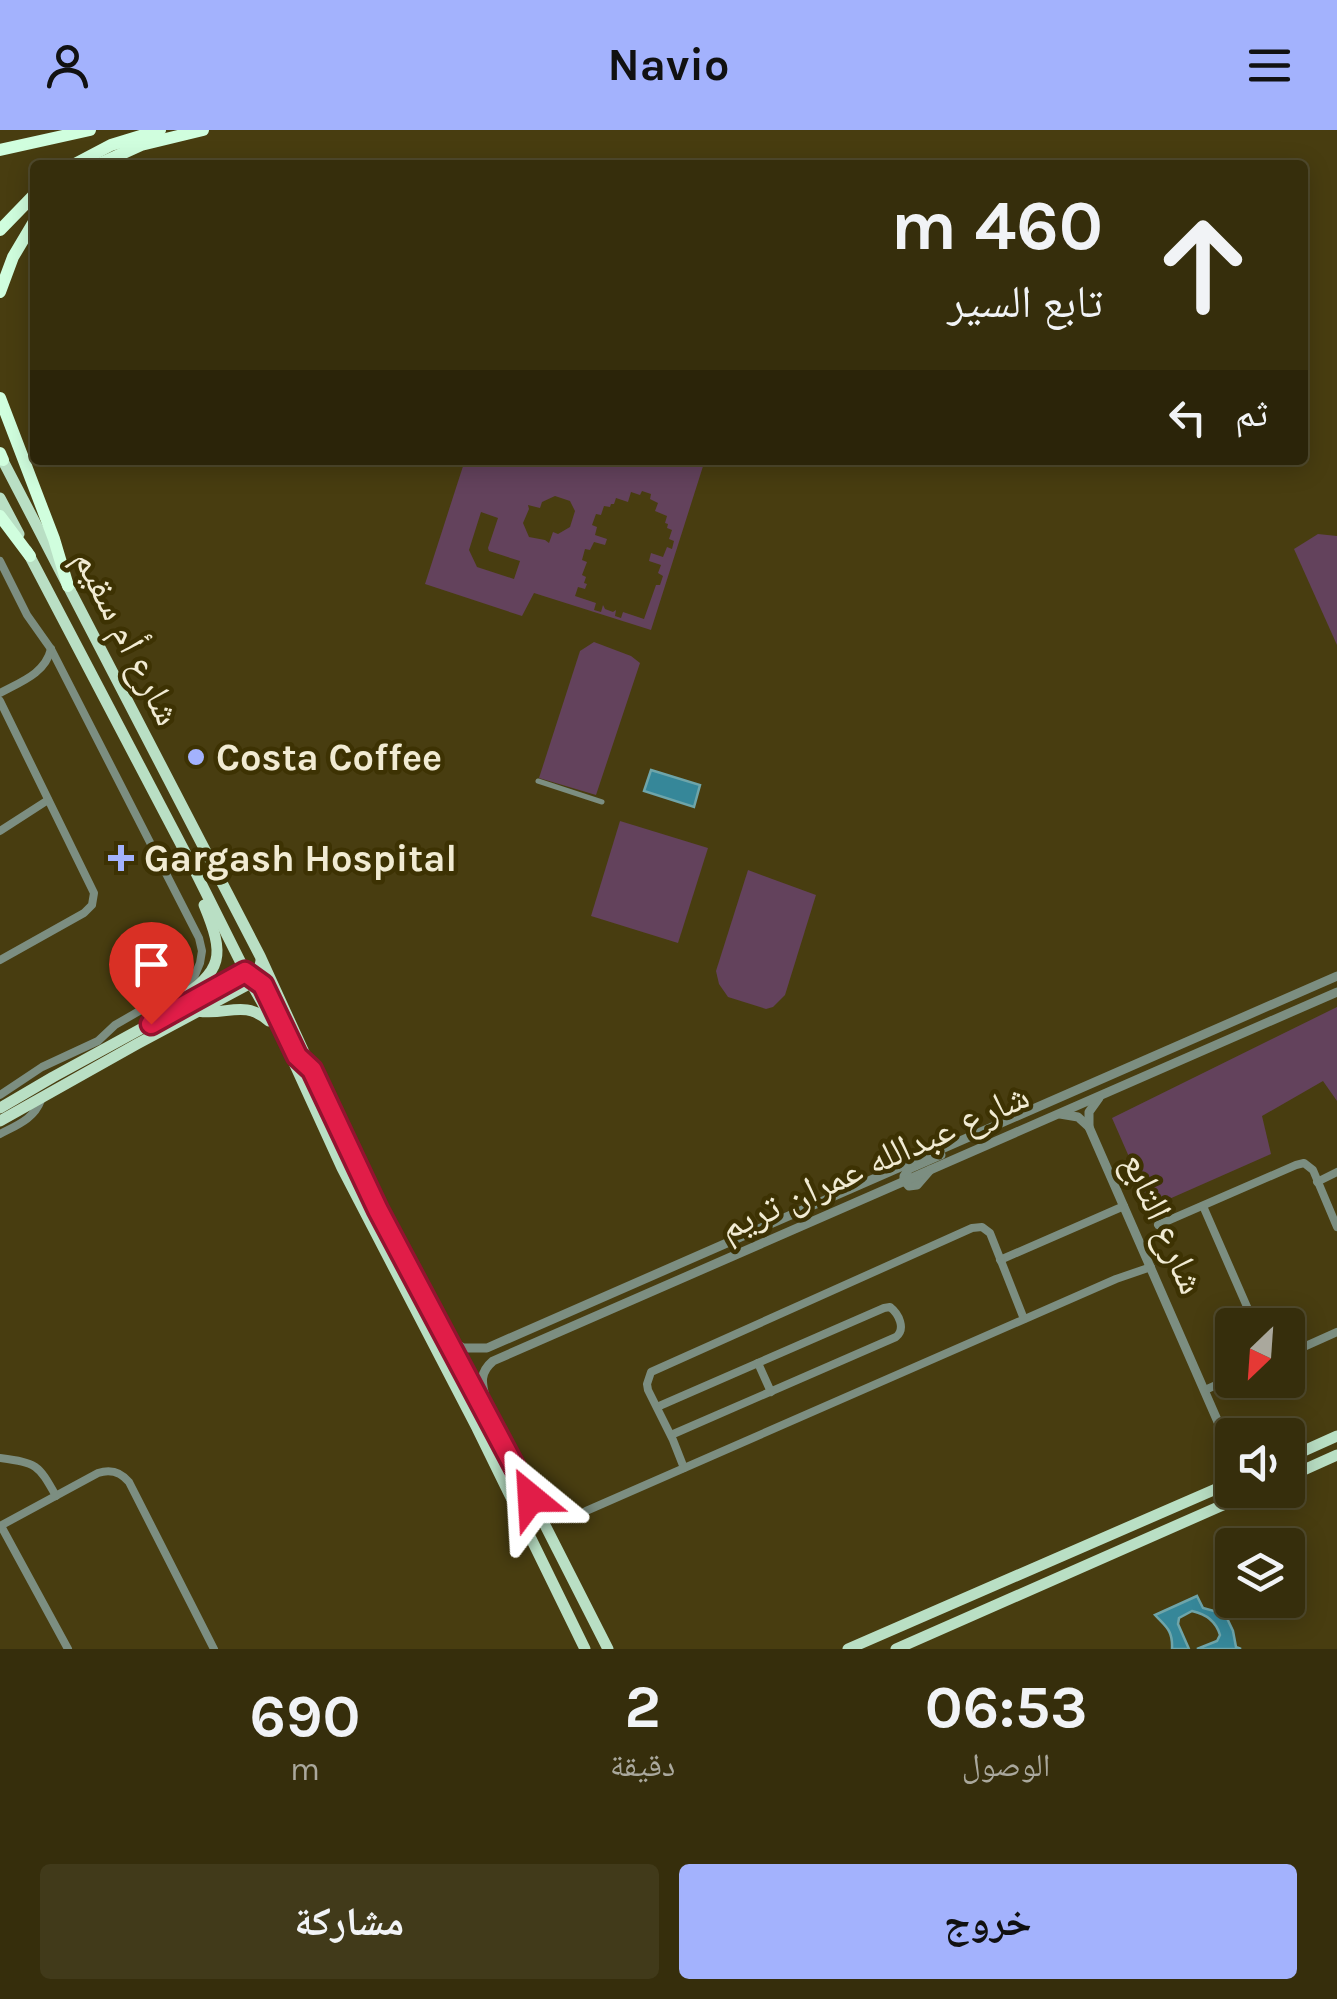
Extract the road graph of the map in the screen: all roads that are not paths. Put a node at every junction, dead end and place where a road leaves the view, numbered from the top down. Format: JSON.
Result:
{"nodes":[{"id":1,"x":90,"y":130,"type":"edge"},
{"id":2,"x":137,"y":130,"type":"edge"},
{"id":3,"x":160,"y":130,"type":"edge"},
{"id":4,"x":203,"y":130,"type":"edge"},
{"id":5,"x":49,"y":138,"type":"junction"},
{"id":6,"x":0,"y":150,"type":"edge"},
{"id":7,"x":100,"y":150,"type":"junction"},
{"id":8,"x":82,"y":160,"type":"edge"},
{"id":9,"x":108,"y":160,"type":"edge"},
{"id":10,"x":0,"y":161,"type":"edge"},
{"id":11,"x":30,"y":199,"type":"edge"},
{"id":12,"x":30,"y":228,"type":"edge"},
{"id":13,"x":0,"y":230,"type":"edge"},
{"id":14,"x":0,"y":292,"type":"edge"},
{"id":15,"x":0,"y":398,"type":"edge"},
{"id":16,"x":1,"y":456,"type":"edge"},
{"id":17,"x":0,"y":498,"type":"edge"},
{"id":18,"x":0,"y":516,"type":"edge"},
{"id":19,"x":30,"y":556,"type":"junction"},
{"id":20,"x":0,"y":561,"type":"edge"},
{"id":21,"x":68,"y":586,"type":"junction"},
{"id":22,"x":51,"y":650,"type":"junction"},
{"id":23,"x":40,"y":671,"type":"junction"},
{"id":24,"x":62,"y":673,"type":"junction"},
{"id":25,"x":0,"y":693,"type":"edge"},
{"id":26,"x":0,"y":701,"type":"edge"},
{"id":27,"x":0,"y":712,"type":"edge"},
{"id":28,"x":13,"y":730,"type":"junction"},
{"id":29,"x":538,"y":781,"type":"dead end"},
{"id":30,"x":49,"y":802,"type":"junction"},
{"id":31,"x":602,"y":802,"type":"dead end"},
{"id":32,"x":0,"y":830,"type":"edge"},
{"id":33,"x":196,"y":873,"type":"junction"},
{"id":34,"x":202,"y":886,"type":"junction"},
{"id":35,"x":260,"y":956,"type":"junction"},
{"id":36,"x":0,"y":960,"type":"edge"},
{"id":37,"x":1337,"y":976,"type":"edge"},
{"id":38,"x":254,"y":982,"type":"junction"},
{"id":39,"x":1337,"y":992,"type":"edge"},
{"id":40,"x":198,"y":1011,"type":"junction"},
{"id":41,"x":151,"y":1024,"type":"junction"},
{"id":42,"x":284,"y":1041,"type":"junction"},
{"id":43,"x":312,"y":1070,"type":"junction"},
{"id":44,"x":1101,"y":1095,"type":"junction"},
{"id":45,"x":42,"y":1098,"type":"junction"},
{"id":46,"x":0,"y":1108,"type":"edge"},
{"id":47,"x":1057,"y":1114,"type":"junction"},
{"id":48,"x":1089,"y":1127,"type":"junction"},
{"id":49,"x":987,"y":1129,"type":"junction"},
{"id":50,"x":0,"y":1134,"type":"edge"},
{"id":51,"x":1337,"y":1172,"type":"edge"},
{"id":52,"x":904,"y":1180,"type":"junction"},
{"id":53,"x":1317,"y":1182,"type":"junction"},
{"id":54,"x":1124,"y":1206,"type":"junction"},
{"id":55,"x":1204,"y":1206,"type":"junction"},
{"id":56,"x":1158,"y":1226,"type":"dead end"},
{"id":57,"x":1337,"y":1227,"type":"edge"},
{"id":58,"x":1000,"y":1260,"type":"junction"},
{"id":59,"x":1149,"y":1264,"type":"junction"},
{"id":60,"x":1248,"y":1308,"type":"edge"},
{"id":61,"x":1026,"y":1318,"type":"junction"},
{"id":62,"x":1337,"y":1332,"type":"edge"},
{"id":63,"x":443,"y":1334,"type":"junction"},
{"id":64,"x":1305,"y":1346,"type":"edge"},
{"id":65,"x":758,"y":1363,"type":"junction"},
{"id":66,"x":1215,"y":1386,"type":"edge"},
{"id":67,"x":1205,"y":1390,"type":"junction"},
{"id":68,"x":771,"y":1392,"type":"junction"},
{"id":69,"x":657,"y":1407,"type":"junction"},
{"id":70,"x":1217,"y":1418,"type":"edge"},
{"id":71,"x":490,"y":1419,"type":"junction"},
{"id":72,"x":1337,"y":1436,"type":"edge"},
{"id":73,"x":672,"y":1438,"type":"junction"},
{"id":74,"x":1305,"y":1450,"type":"edge"},
{"id":75,"x":1337,"y":1455,"type":"edge"},
{"id":76,"x":0,"y":1458,"type":"edge"},
{"id":77,"x":686,"y":1467,"type":"junction"},
{"id":78,"x":1305,"y":1469,"type":"edge"},
{"id":79,"x":1215,"y":1489,"type":"edge"},
{"id":80,"x":56,"y":1496,"type":"junction"},
{"id":81,"x":1216,"y":1508,"type":"edge"},
{"id":82,"x":586,"y":1511,"type":"dead end"},
{"id":83,"x":3,"y":1525,"type":"edge"},
{"id":84,"x":957,"y":1602,"type":"junction"},
{"id":85,"x":989,"y":1608,"type":"junction"},
{"id":86,"x":68,"y":1649,"type":"edge"},
{"id":87,"x":214,"y":1649,"type":"edge"},
{"id":88,"x":585,"y":1649,"type":"edge"},
{"id":89,"x":608,"y":1649,"type":"edge"},
{"id":90,"x":848,"y":1649,"type":"edge"},
{"id":91,"x":896,"y":1649,"type":"edge"}],
"edges":[{"from":1,"to":5,"type":"highway"},
{"from":2,"to":7,"type":"highway"},
{"from":3,"to":7,"type":"highway"},
{"from":4,"to":9,"type":"highway"},
{"from":5,"to":6,"type":"highway"},
{"from":5,"to":10,"type":"highway"},
{"from":7,"to":8,"type":"highway"},
{"from":11,"to":13,"type":"highway"},
{"from":12,"to":14,"type":"highway"},
{"from":15,"to":21,"type":"highway"},
{"from":16,"to":21,"type":"main road","name":"شارع أم سقيم"},
{"from":17,"to":19,"type":"main road","name":"شارع أم سقيم"},
{"from":18,"to":19,"type":"highway"},
{"from":19,"to":33,"type":"main road","name":"شارع أم سقيم"},
{"from":20,"to":22,"type":"street"},
{"from":21,"to":35,"type":"main road","name":"شارع أم سقيم"},
{"from":22,"to":23,"type":"street"},
{"from":22,"to":24,"type":"street"},
{"from":23,"to":24,"type":"street"},
{"from":23,"to":25,"type":"street"},
{"from":24,"to":46,"type":"street"},
{"from":26,"to":28,"type":"street"},
{"from":27,"to":28,"type":"street"},
{"from":28,"to":30,"type":"street"},
{"from":29,"to":31,"type":"street"},
{"from":30,"to":32,"type":"street"},
{"from":30,"to":36,"type":"street"},
{"from":33,"to":34,"type":"main road","name":"شارع أم سقيم"},
{"from":33,"to":35,"type":"main road"},
{"from":34,"to":38,"type":"main road","name":"شارع أم سقيم"},
{"from":34,"to":41,"type":"main road"},
{"from":35,"to":38,"type":"main road"},
{"from":35,"to":43,"type":"main road","name":"شارع أم سقيم"},
{"from":37,"to":49,"type":"street","name":"شارع عبدالله عمران تريم"},
{"from":38,"to":40,"type":"main road"},
{"from":38,"to":41,"type":"main road"},
{"from":38,"to":42,"type":"main road","name":"شارع أم سقيم"},
{"from":38,"to":43,"type":"main road"},
{"from":39,"to":44,"type":"street","name":"شارع عبدالله عمران تريم"},
{"from":40,"to":42,"type":"main road"},
{"from":40,"to":45,"type":"main road"},
{"from":41,"to":46,"type":"main road"},
{"from":42,"to":88,"type":"main road","name":"شارع أم سقيم"},
{"from":43,"to":63,"type":"main road","name":"شارع أم سقيم"},
{"from":44,"to":47,"type":"street","name":"شارع عبدالله عمران تريم"},
{"from":44,"to":48,"type":"street","name":"شارع التابع"},
{"from":45,"to":46,"type":"main road"},
{"from":45,"to":50,"type":"street"},
{"from":47,"to":48,"type":"street","name":"شارع التابع"},
{"from":47,"to":52,"type":"street","name":"شارع عبدالله عمران تريم"},
{"from":48,"to":54,"type":"street","name":"شارع التابع"},
{"from":49,"to":52,"type":"street"},
{"from":49,"to":63,"type":"street","name":"شارع عبدالله عمران تريم"},
{"from":51,"to":53,"type":"street"},
{"from":52,"to":71,"type":"street","name":"شارع عبدالله عمران تريم"},
{"from":53,"to":55,"type":"street"},
{"from":53,"to":57,"type":"street"},
{"from":54,"to":58,"type":"street"},
{"from":54,"to":59,"type":"street","name":"شارع التابع"},
{"from":55,"to":56,"type":"street"},
{"from":55,"to":60,"type":"street"},
{"from":58,"to":61,"type":"street"},
{"from":58,"to":69,"type":"street"},
{"from":59,"to":61,"type":"street"},
{"from":59,"to":67,"type":"street","name":"شارع التابع"},
{"from":61,"to":77,"type":"street"},
{"from":62,"to":64,"type":"street"},
{"from":63,"to":71,"type":"main road","name":"شارع أم سقيم"},
{"from":65,"to":68,"type":"street"},
{"from":65,"to":68,"type":"street"},
{"from":65,"to":69,"type":"street"},
{"from":66,"to":67,"type":"street"},
{"from":67,"to":70,"type":"street","name":"شارع التابع"},
{"from":68,"to":73,"type":"street"},
{"from":69,"to":73,"type":"street"},
{"from":71,"to":89,"type":"main road","name":"شارع أم سقيم"},
{"from":72,"to":74,"type":"main road"},
{"from":73,"to":77,"type":"street"},
{"from":75,"to":78,"type":"main road"},
{"from":76,"to":80,"type":"street"},
{"from":77,"to":82,"type":"street"},
{"from":79,"to":84,"type":"main road"},
{"from":80,"to":83,"type":"street"},
{"from":80,"to":87,"type":"street"},
{"from":81,"to":85,"type":"main road"},
{"from":83,"to":86,"type":"street"},
{"from":84,"to":85,"type":"main road"},
{"from":84,"to":90,"type":"main road"},
{"from":85,"to":91,"type":"main road"}]}
